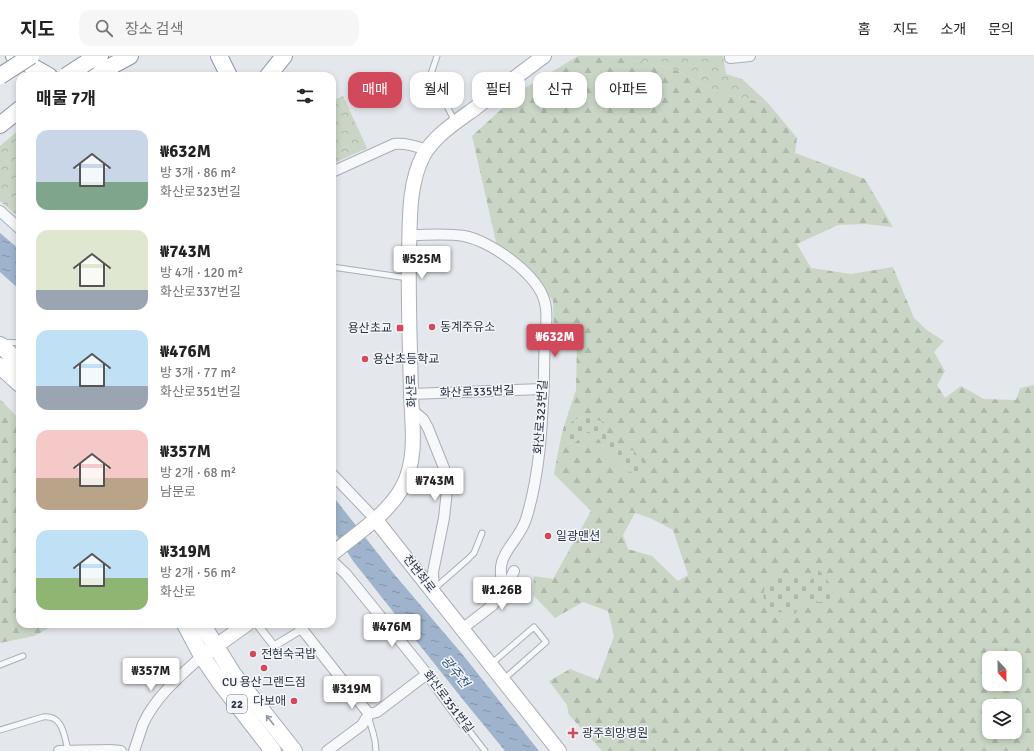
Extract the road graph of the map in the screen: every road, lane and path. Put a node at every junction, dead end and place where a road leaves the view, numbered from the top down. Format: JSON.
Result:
{"nodes":[{"id":1,"x":14,"y":56,"type":"edge"},
{"id":2,"x":31,"y":56,"type":"edge"},
{"id":3,"x":35,"y":56,"type":"edge"},
{"id":4,"x":130,"y":56,"type":"edge"},
{"id":5,"x":219,"y":56,"type":"edge"},
{"id":6,"x":284,"y":56,"type":"edge"},
{"id":7,"x":437,"y":56,"type":"edge"},
{"id":8,"x":544,"y":56,"type":"edge"},
{"id":9,"x":730,"y":56,"type":"edge"},
{"id":10,"x":750,"y":56,"type":"edge"},
{"id":11,"x":94,"y":64,"type":"edge"},
{"id":12,"x":42,"y":72,"type":"edge"},
{"id":13,"x":61,"y":72,"type":"edge"},
{"id":14,"x":76,"y":72,"type":"edge"},
{"id":15,"x":227,"y":72,"type":"edge"},
{"id":16,"x":271,"y":72,"type":"edge"},
{"id":17,"x":0,"y":76,"type":"edge"},
{"id":18,"x":16,"y":113,"type":"edge"},
{"id":19,"x":455,"y":123,"type":"junction"},
{"id":20,"x":0,"y":125,"type":"edge"},
{"id":21,"x":427,"y":150,"type":"junction"},
{"id":22,"x":336,"y":170,"type":"edge"},
{"id":23,"x":0,"y":211,"type":"edge"},
{"id":24,"x":16,"y":225,"type":"edge"},
{"id":25,"x":410,"y":234,"type":"junction"},
{"id":26,"x":336,"y":268,"type":"edge"},
{"id":27,"x":409,"y":278,"type":"junction"},
{"id":28,"x":16,"y":343,"type":"edge"},
{"id":29,"x":0,"y":344,"type":"edge"},
{"id":30,"x":16,"y":359,"type":"edge"},
{"id":31,"x":0,"y":366,"type":"edge"},
{"id":32,"x":16,"y":380,"type":"edge"},
{"id":33,"x":544,"y":389,"type":"junction"},
{"id":34,"x":411,"y":394,"type":"junction"},
{"id":35,"x":412,"y":410,"type":"junction"},
{"id":36,"x":336,"y":479,"type":"edge"},
{"id":37,"x":371,"y":522,"type":"junction"},
{"id":38,"x":482,"y":534,"type":"dead end"},
{"id":39,"x":336,"y":551,"type":"edge"},
{"id":40,"x":336,"y":565,"type":"edge"},
{"id":41,"x":514,"y":571,"type":"dead end"},
{"id":42,"x":505,"y":590,"type":"junction"},
{"id":43,"x":434,"y":591,"type":"junction"},
{"id":44,"x":188,"y":628,"type":"edge"},
{"id":45,"x":205,"y":628,"type":"edge"},
{"id":46,"x":241,"y":628,"type":"edge"},
{"id":47,"x":260,"y":628,"type":"edge"},
{"id":48,"x":299,"y":628,"type":"edge"},
{"id":49,"x":301,"y":628,"type":"edge"},
{"id":50,"x":462,"y":629,"type":"junction"},
{"id":51,"x":216,"y":646,"type":"junction"},
{"id":52,"x":23,"y":656,"type":"dead end"},
{"id":53,"x":202,"y":656,"type":"junction"},
{"id":54,"x":490,"y":664,"type":"junction"},
{"id":55,"x":0,"y":665,"type":"edge"},
{"id":56,"x":427,"y":674,"type":"junction"},
{"id":57,"x":503,"y":680,"type":"junction"},
{"id":58,"x":369,"y":714,"type":"junction"},
{"id":59,"x":464,"y":724,"type":"joint"},
{"id":60,"x":0,"y":730,"type":"edge"},
{"id":61,"x":64,"y":751,"type":"edge"},
{"id":62,"x":121,"y":751,"type":"edge"},
{"id":63,"x":134,"y":751,"type":"edge"},
{"id":64,"x":273,"y":751,"type":"edge"},
{"id":65,"x":294,"y":751,"type":"edge"},
{"id":66,"x":327,"y":751,"type":"edge"},
{"id":67,"x":376,"y":751,"type":"edge"},
{"id":68,"x":485,"y":751,"type":"edge"},
{"id":69,"x":558,"y":751,"type":"edge"}],
"edges":[{"from":1,"to":12,"type":"main road"},
{"from":2,"to":17,"type":"main road","bridge":true},
{"from":3,"to":13,"type":"main road"},
{"from":4,"to":11,"type":"main road"},
{"from":5,"to":15,"type":"main road"},
{"from":6,"to":16,"type":"main road"},
{"from":7,"to":19,"type":"lane"},
{"from":8,"to":19,"type":"main road","name":"화산로"},
{"from":9,"to":10,"type":"street"},
{"from":11,"to":14,"type":"main road","bridge":true},
{"from":18,"to":20,"type":"main road"},
{"from":19,"to":21,"type":"main road","name":"화산로"},
{"from":21,"to":22,"type":"street"},
{"from":21,"to":25,"type":"main road","name":"화산로"},
{"from":23,"to":24,"type":"street"},
{"from":25,"to":27,"type":"main road","name":"화산로"},
{"from":25,"to":33,"type":"street","name":"화산로323번길"},
{"from":26,"to":27,"type":"lane"},
{"from":27,"to":34,"type":"main road","name":"화산로"},
{"from":28,"to":29,"type":"lane"},
{"from":29,"to":30,"type":"main road"},
{"from":31,"to":32,"type":"main road"},
{"from":33,"to":34,"type":"street","name":"화산로335번길"},
{"from":33,"to":42,"type":"street","name":"화산로323번길"},
{"from":34,"to":35,"type":"main road","name":"화산로"},
{"from":35,"to":37,"type":"main road","name":"화산로"},
{"from":35,"to":43,"type":"street"},
{"from":36,"to":37,"type":"street"},
{"from":37,"to":39,"type":"main road","name":"화산로"},
{"from":37,"to":43,"type":"main road","name":"천변좌로"},
{"from":38,"to":43,"type":"lane","name":"천변좌로"},
{"from":40,"to":56,"type":"street","name":"화산로351번길"},
{"from":41,"to":42,"type":"street"},
{"from":42,"to":50,"type":"street"},
{"from":43,"to":50,"type":"main road","name":"천변좌로"},
{"from":44,"to":53,"type":"main road","number":"22"},
{"from":45,"to":51,"type":"main road","number":"22"},
{"from":46,"to":51,"type":"main road"},
{"from":47,"to":48,"type":"street"},
{"from":49,"to":58,"type":"street"},
{"from":50,"to":54,"type":"main road","name":"천변좌로"},
{"from":51,"to":53,"type":"main road"},
{"from":65,"to":51,"type":"main road","number":"22","one_way":true},
{"from":52,"to":55,"type":"lane"},
{"from":53,"to":63,"type":"street"},
{"from":53,"to":64,"type":"main road","number":"22"},
{"from":54,"to":57,"type":"main road","name":"천변좌로"},
{"from":54,"to":57,"type":"lane"},
{"from":56,"to":58,"type":"street"},
{"from":56,"to":59,"type":"street","name":"화산로351번길"},
{"from":57,"to":69,"type":"main road","name":"천변좌로"},
{"from":58,"to":66,"type":"street"},
{"from":58,"to":67,"type":"lane"},
{"from":59,"to":68,"type":"lane","name":"화산로351번길"},
{"from":60,"to":61,"type":"lane"},
{"from":61,"to":62,"type":"street"}]}
